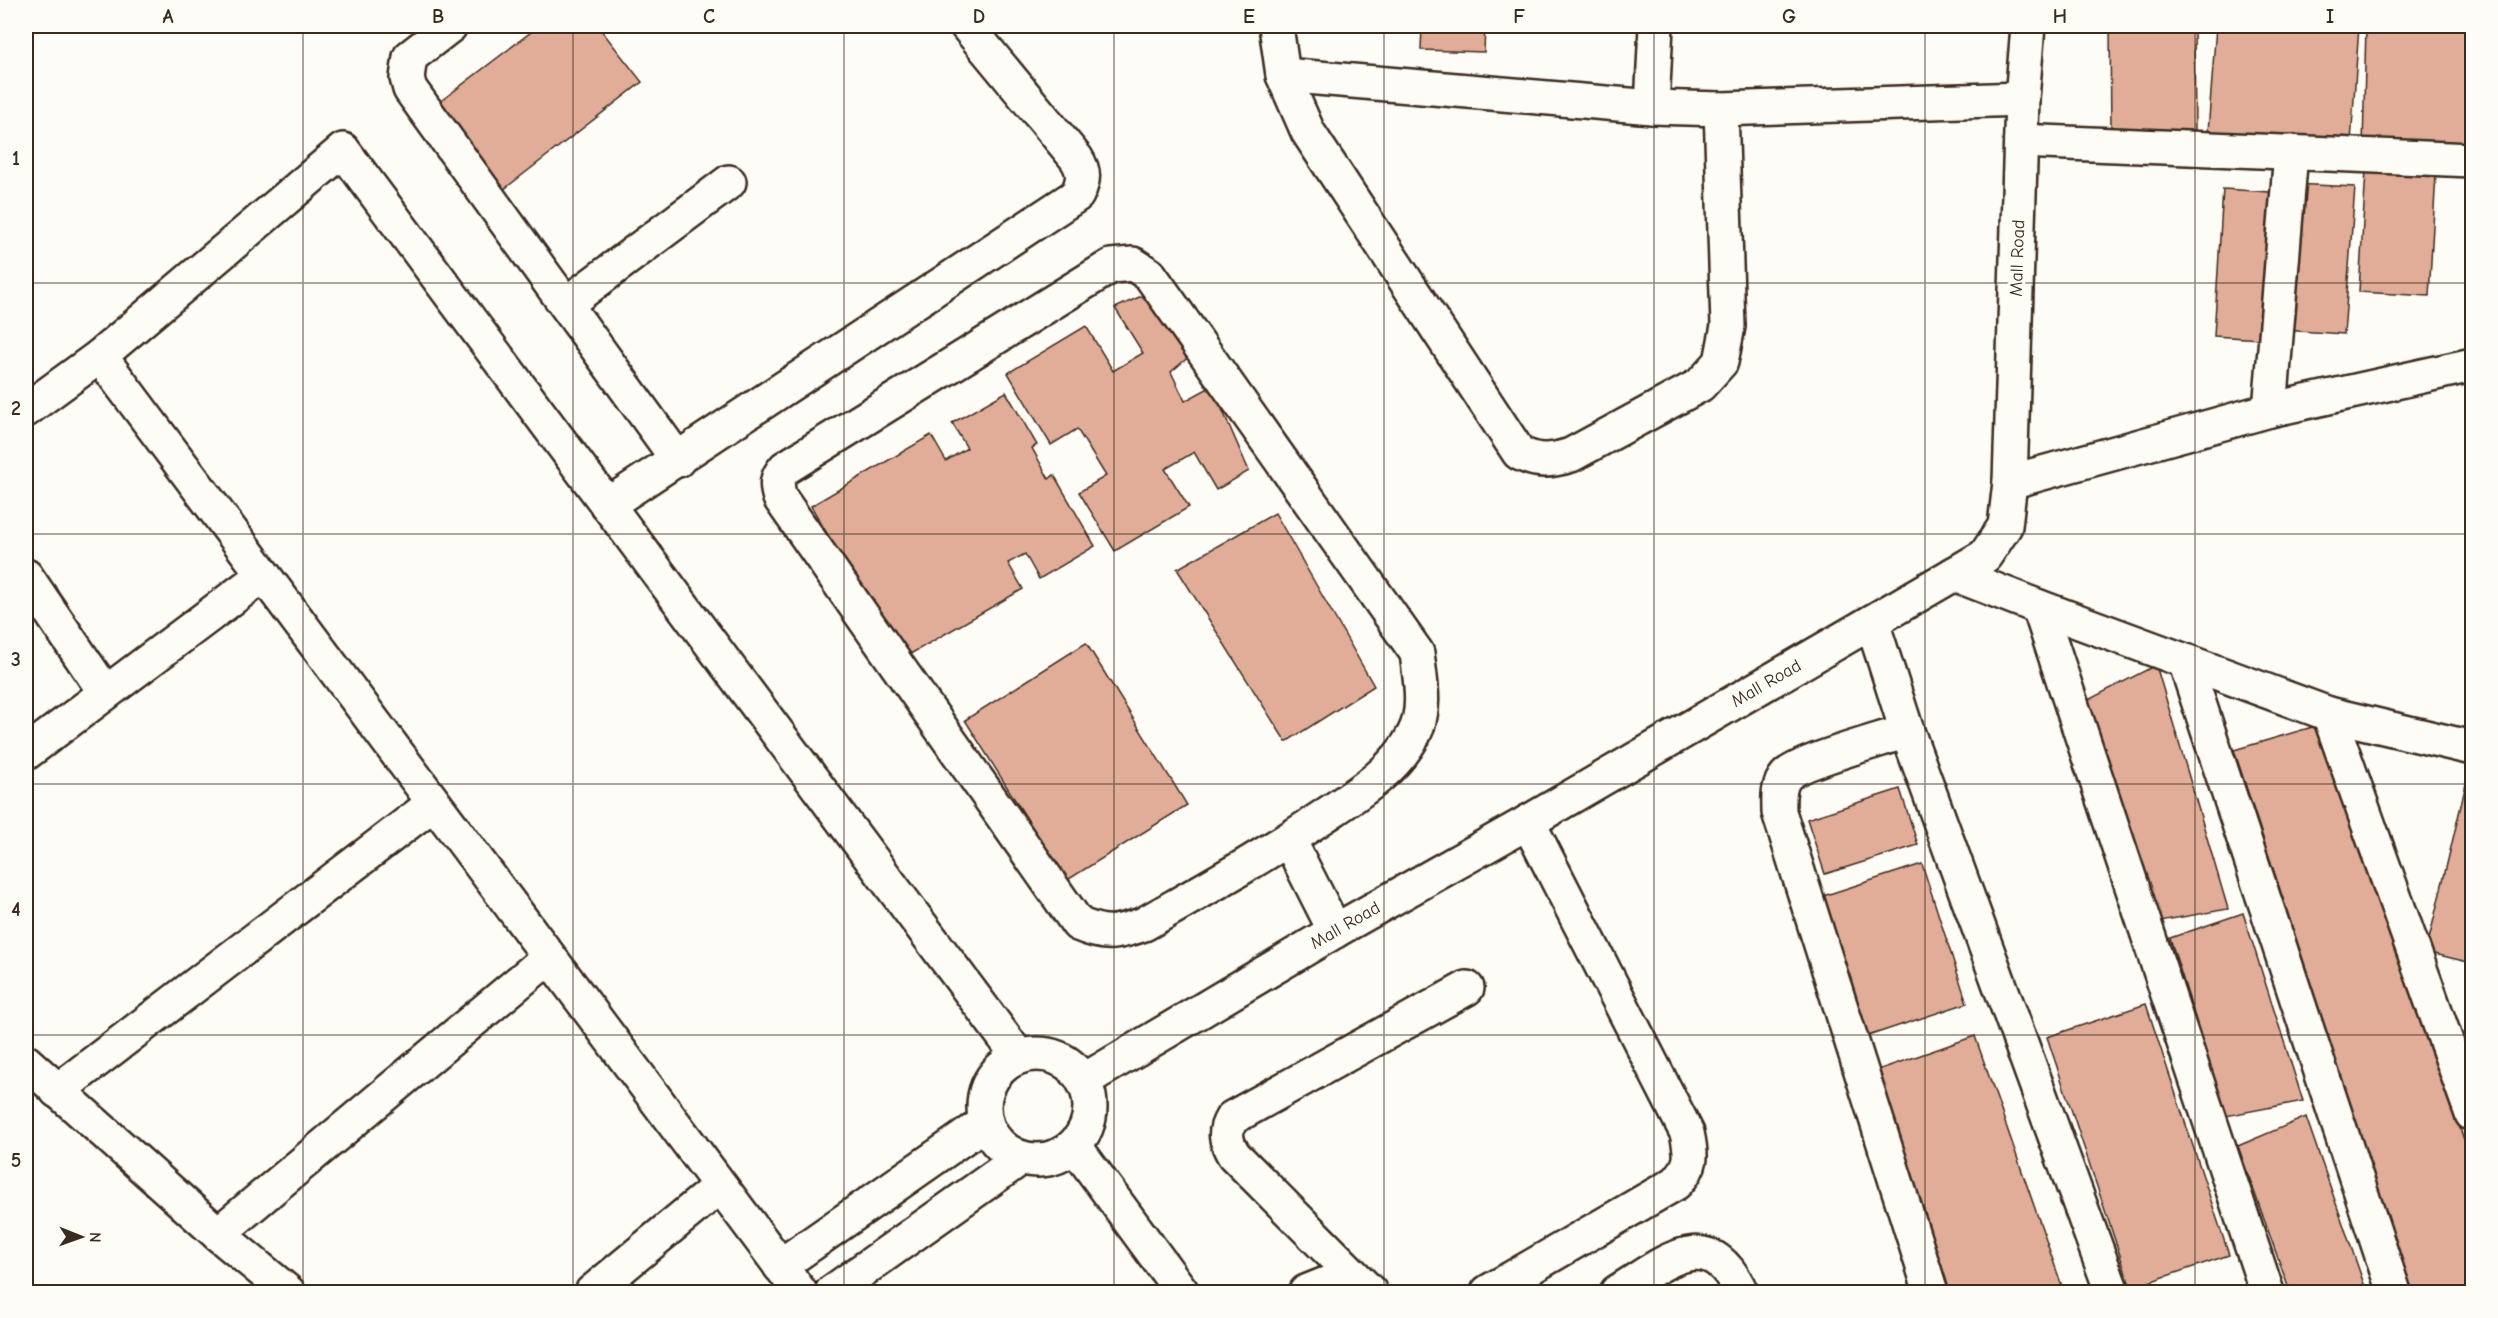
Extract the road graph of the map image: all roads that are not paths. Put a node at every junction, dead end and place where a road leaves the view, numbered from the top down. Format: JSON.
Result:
{"nodes":[{"id":1,"x":450,"y":26,"type":"edge"},
{"id":2,"x":967,"y":26,"type":"edge"},
{"id":3,"x":1276,"y":26,"type":"edge"},
{"id":4,"x":1656,"y":26,"type":"edge"},
{"id":5,"x":2028,"y":26,"type":"edge"},
{"id":6,"x":1283,"y":75,"type":"junction"},
{"id":7,"x":2022,"y":99,"type":"junction"},
{"id":8,"x":1652,"y":107,"type":"junction"},
{"id":9,"x":1721,"y":109,"type":"junction"},
{"id":10,"x":2021,"y":141,"type":"junction"},
{"id":11,"x":2291,"y":152,"type":"junction"},
{"id":12,"x":2472,"y":160,"type":"edge"},
{"id":13,"x":729,"y":182,"type":"dead end"},
{"id":14,"x":566,"y":304,"type":"junction"},
{"id":15,"x":100,"y":356,"type":"junction"},
{"id":16,"x":2472,"y":365,"type":"edge"},
{"id":17,"x":26,"y":410,"type":"edge"},
{"id":18,"x":2270,"y":410,"type":"junction"},
{"id":19,"x":678,"y":460,"type":"junction"},
{"id":20,"x":2010,"y":482,"type":"junction"},
{"id":21,"x":607,"y":505,"type":"junction"},
{"id":22,"x":1954,"y":574,"type":"junction"},
{"id":23,"x":263,"y":575,"type":"junction"},
{"id":24,"x":26,"y":576,"type":"edge"},
{"id":25,"x":2039,"y":608,"type":"junction"},
{"id":26,"x":1872,"y":622,"type":"junction"},
{"id":27,"x":2185,"y":661,"type":"junction"},
{"id":28,"x":105,"y":692,"type":"junction"},
{"id":29,"x":2329,"y":714,"type":"junction"},
{"id":30,"x":1907,"y":731,"type":"junction"},
{"id":31,"x":2472,"y":748,"type":"edge"},
{"id":32,"x":26,"y":753,"type":"edge"},
{"id":33,"x":434,"y":803,"type":"junction"},
{"id":34,"x":1528,"y":822,"type":"junction"},
{"id":35,"x":1289,"y":840,"type":"junction"},
{"id":36,"x":1335,"y":931,"type":"junction"},
{"id":37,"x":549,"y":957,"type":"junction"},
{"id":38,"x":1467,"y":988,"type":"dead end"},
{"id":39,"x":1019,"y":1057,"type":"junction"},
{"id":40,"x":26,"y":1062,"type":"edge"},
{"id":41,"x":1083,"y":1081,"type":"junction"},
{"id":42,"x":57,"y":1091,"type":"junction"},
{"id":43,"x":2472,"y":1114,"type":"edge"},
{"id":44,"x":986,"y":1122,"type":"junction"},
{"id":45,"x":1074,"y":1145,"type":"junction"},
{"id":46,"x":1021,"y":1158,"type":"junction"},
{"id":47,"x":720,"y":1186,"type":"junction"},
{"id":48,"x":218,"y":1234,"type":"junction"},
{"id":49,"x":780,"y":1266,"type":"junction"},
{"id":50,"x":1360,"y":1283,"type":"edge"},
{"id":51,"x":288,"y":1293,"type":"edge"},
{"id":52,"x":592,"y":1293,"type":"edge"},
{"id":53,"x":800,"y":1293,"type":"edge"},
{"id":54,"x":832,"y":1293,"type":"edge"},
{"id":55,"x":1182,"y":1293,"type":"edge"},
{"id":56,"x":1306,"y":1293,"type":"edge"},
{"id":57,"x":1488,"y":1293,"type":"edge"},
{"id":58,"x":1617,"y":1293,"type":"edge"},
{"id":59,"x":1741,"y":1293,"type":"edge"},
{"id":60,"x":1931,"y":1293,"type":"edge"},
{"id":61,"x":2112,"y":1293,"type":"edge"},
{"id":62,"x":2266,"y":1293,"type":"edge"},
{"id":63,"x":2394,"y":1293,"type":"edge"}],
"edges":[{"from":1,"to":14,"type":"street"},
{"from":2,"to":19,"type":"street"},
{"from":3,"to":6,"type":"street"},
{"from":4,"to":8,"type":"street"},
{"from":5,"to":7,"type":"street","name":"Mall Road"},
{"from":6,"to":8,"type":"street"},
{"from":6,"to":9,"type":"street"},
{"from":7,"to":9,"type":"street"},
{"from":7,"to":10,"type":"street","name":"Mall Road"},
{"from":8,"to":9,"type":"street"},
{"from":10,"to":11,"type":"street"},
{"from":10,"to":20,"type":"street","name":"Mall Road"},
{"from":11,"to":12,"type":"street"},
{"from":11,"to":18,"type":"street"},
{"from":13,"to":14,"type":"street"},
{"from":14,"to":19,"type":"street"},
{"from":15,"to":17,"type":"street"},
{"from":15,"to":21,"type":"street"},
{"from":15,"to":23,"type":"street"},
{"from":16,"to":18,"type":"street"},
{"from":18,"to":20,"type":"street"},
{"from":19,"to":21,"type":"street"},
{"from":20,"to":22,"type":"street","name":"Mall Road"},
{"from":21,"to":39,"type":"street"},
{"from":22,"to":25,"type":"street"},
{"from":22,"to":26,"type":"street","name":"Mall Road"},
{"from":23,"to":28,"type":"street"},
{"from":23,"to":33,"type":"street"},
{"from":24,"to":28,"type":"street"},
{"from":25,"to":27,"type":"street"},
{"from":25,"to":62,"type":"street"},
{"from":26,"to":30,"type":"street"},
{"from":26,"to":34,"type":"street","name":"Mall Road"},
{"from":27,"to":29,"type":"street"},
{"from":27,"to":63,"type":"street"},
{"from":28,"to":32,"type":"street"},
{"from":29,"to":31,"type":"street"},
{"from":29,"to":43,"type":"street"},
{"from":30,"to":60,"type":"street"},
{"from":30,"to":61,"type":"street"},
{"from":33,"to":37,"type":"street"},
{"from":33,"to":42,"type":"street"},
{"from":34,"to":36,"type":"street","name":"Mall Road"},
{"from":34,"to":57,"type":"street"},
{"from":35,"to":35,"type":"street"},
{"from":35,"to":36,"type":"street"},
{"from":36,"to":41,"type":"street","name":"Mall Road"},
{"from":37,"to":47,"type":"street"},
{"from":37,"to":48,"type":"street"},
{"from":38,"to":50,"type":"street"},
{"from":39,"to":41,"type":"street"},
{"from":39,"to":44,"type":"street"},
{"from":40,"to":42,"type":"street"},
{"from":41,"to":45,"type":"street"},
{"from":42,"to":48,"type":"street"},
{"from":44,"to":46,"type":"street"},
{"from":44,"to":49,"type":"street"},
{"from":45,"to":46,"type":"street"},
{"from":45,"to":55,"type":"street"},
{"from":46,"to":54,"type":"street"},
{"from":47,"to":49,"type":"street"},
{"from":47,"to":52,"type":"street"},
{"from":48,"to":51,"type":"street"},
{"from":49,"to":53,"type":"street"},
{"from":50,"to":56,"type":"street"},
{"from":58,"to":59,"type":"street"}]}
